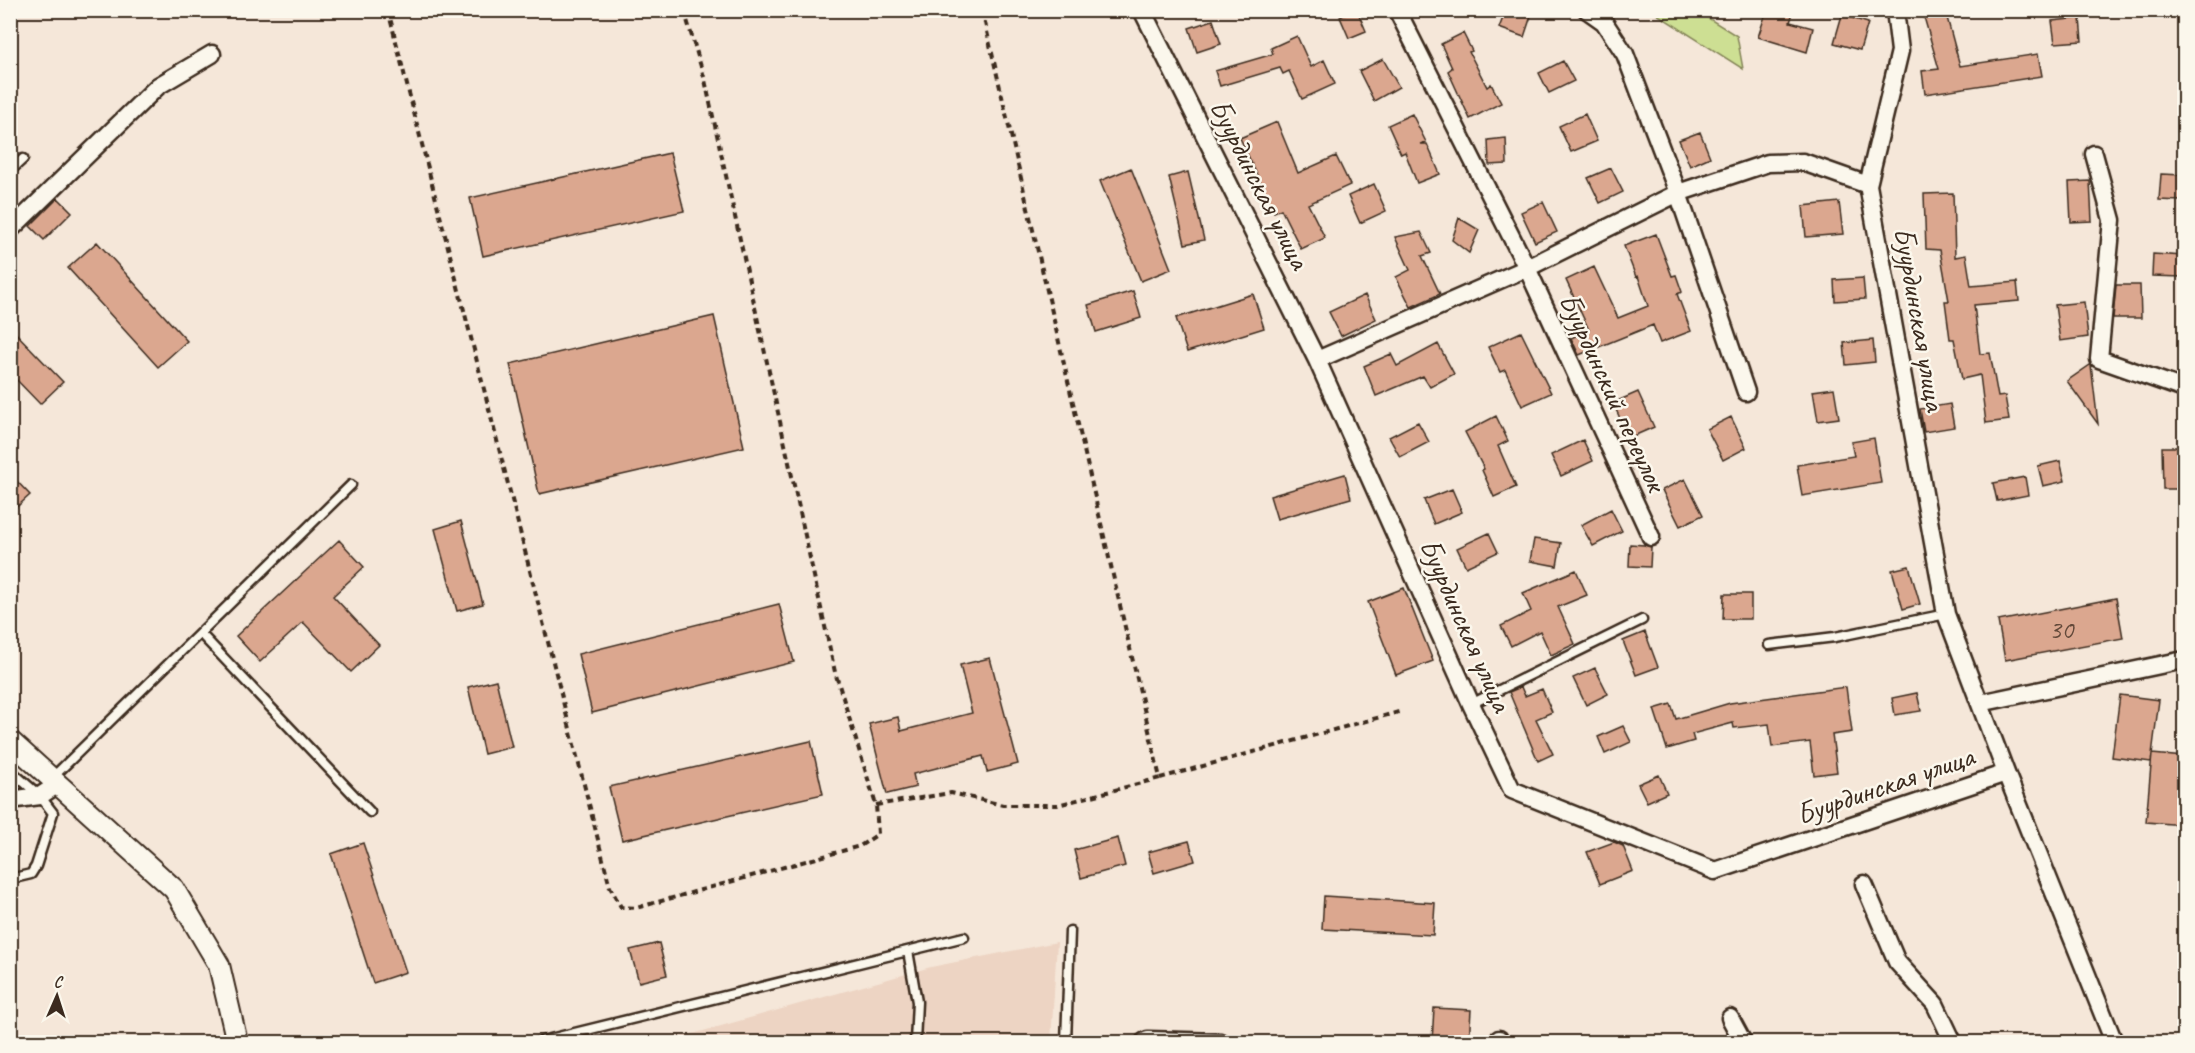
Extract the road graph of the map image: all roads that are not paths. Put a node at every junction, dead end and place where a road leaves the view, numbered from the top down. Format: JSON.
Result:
{"nodes":[{"id":1,"x":1142,"y":10,"type":"edge"},
{"id":2,"x":1397,"y":10,"type":"edge"},
{"id":3,"x":1587,"y":10,"type":"edge"},
{"id":4,"x":1895,"y":10,"type":"edge"},
{"id":5,"x":212,"y":54,"type":"dead end"},
{"id":6,"x":2094,"y":154,"type":"dead end"},
{"id":7,"x":23,"y":159,"type":"dead end"},
{"id":8,"x":10,"y":171,"type":"edge"},
{"id":9,"x":1868,"y":185,"type":"junction"},
{"id":10,"x":1678,"y":193,"type":"junction"},
{"id":11,"x":10,"y":230,"type":"edge"},
{"id":12,"x":1527,"y":268,"type":"junction"},
{"id":13,"x":1317,"y":360,"type":"junction"},
{"id":14,"x":2184,"y":389,"type":"edge"},
{"id":15,"x":1746,"y":392,"type":"dead end"},
{"id":16,"x":351,"y":485,"type":"dead end"},
{"id":17,"x":1651,"y":537,"type":"dead end"},
{"id":18,"x":1946,"y":614,"type":"junction"},
{"id":19,"x":1642,"y":620,"type":"dead end"},
{"id":20,"x":200,"y":633,"type":"junction"},
{"id":21,"x":1769,"y":645,"type":"dead end"},
{"id":22,"x":2184,"y":660,"type":"edge"},
{"id":23,"x":1980,"y":703,"type":"junction"},
{"id":24,"x":1471,"y":704,"type":"junction"},
{"id":25,"x":10,"y":741,"type":"edge"},
{"id":26,"x":10,"y":771,"type":"edge"},
{"id":27,"x":2006,"y":773,"type":"junction"},
{"id":28,"x":55,"y":781,"type":"junction"},
{"id":29,"x":40,"y":796,"type":"junction"},
{"id":30,"x":10,"y":800,"type":"edge"},
{"id":31,"x":370,"y":812,"type":"dead end"},
{"id":32,"x":10,"y":879,"type":"edge"},
{"id":33,"x":1864,"y":884,"type":"dead end"},
{"id":34,"x":1070,"y":931,"type":"dead end"},
{"id":35,"x":964,"y":937,"type":"dead end"},
{"id":36,"x":908,"y":951,"type":"junction"},
{"id":37,"x":1730,"y":1018,"type":"dead end"},
{"id":38,"x":237,"y":1042,"type":"edge"},
{"id":39,"x":537,"y":1042,"type":"edge"},
{"id":40,"x":915,"y":1042,"type":"edge"},
{"id":41,"x":1066,"y":1042,"type":"edge"},
{"id":42,"x":1144,"y":1042,"type":"edge"},
{"id":43,"x":1221,"y":1042,"type":"edge"},
{"id":44,"x":1743,"y":1042,"type":"edge"},
{"id":45,"x":1953,"y":1042,"type":"edge"},
{"id":46,"x":2114,"y":1042,"type":"edge"}],
"edges":[{"from":1,"to":13,"type":"street","name":"Буурдинская улица"},
{"from":2,"to":12,"type":"street","name":"Буурдинский переулок"},
{"from":3,"to":10,"type":"street"},
{"from":4,"to":9,"type":"street","name":"Буурдинская улица"},
{"from":5,"to":11,"type":"street"},
{"from":6,"to":14,"type":"street"},
{"from":7,"to":8,"type":"lane"},
{"from":9,"to":10,"type":"street","name":"Буурдинский переулок"},
{"from":9,"to":18,"type":"street","name":"Буурдинская улица"},
{"from":10,"to":12,"type":"street","name":"Буурдинский переулок"},
{"from":10,"to":15,"type":"street"},
{"from":12,"to":13,"type":"street","name":"Буурдинский переулок"},
{"from":12,"to":17,"type":"street","name":"Буурдинский переулок"},
{"from":13,"to":24,"type":"street","name":"Буурдинская улица"},
{"from":16,"to":20,"type":"lane"},
{"from":18,"to":21,"type":"lane"},
{"from":18,"to":23,"type":"street","name":"Буурдинская улица"},
{"from":19,"to":24,"type":"lane"},
{"from":20,"to":28,"type":"lane"},
{"from":20,"to":31,"type":"lane"},
{"from":22,"to":23,"type":"street"},
{"from":23,"to":27,"type":"street","name":"Буурдинская улица"},
{"from":24,"to":27,"type":"street","name":"Буурдинская улица"},
{"from":25,"to":28,"type":"street"},
{"from":26,"to":29,"type":"lane"},
{"from":27,"to":46,"type":"street","name":"Буурдинская улица"},
{"from":28,"to":29,"type":"street"},
{"from":28,"to":38,"type":"street"},
{"from":29,"to":30,"type":"street"},
{"from":29,"to":32,"type":"lane"},
{"from":33,"to":45,"type":"street"},
{"from":34,"to":41,"type":"lane"},
{"from":35,"to":36,"type":"lane"},
{"from":36,"to":39,"type":"lane"},
{"from":36,"to":40,"type":"lane"},
{"from":37,"to":44,"type":"street"},
{"from":42,"to":43,"type":"street"}]}
